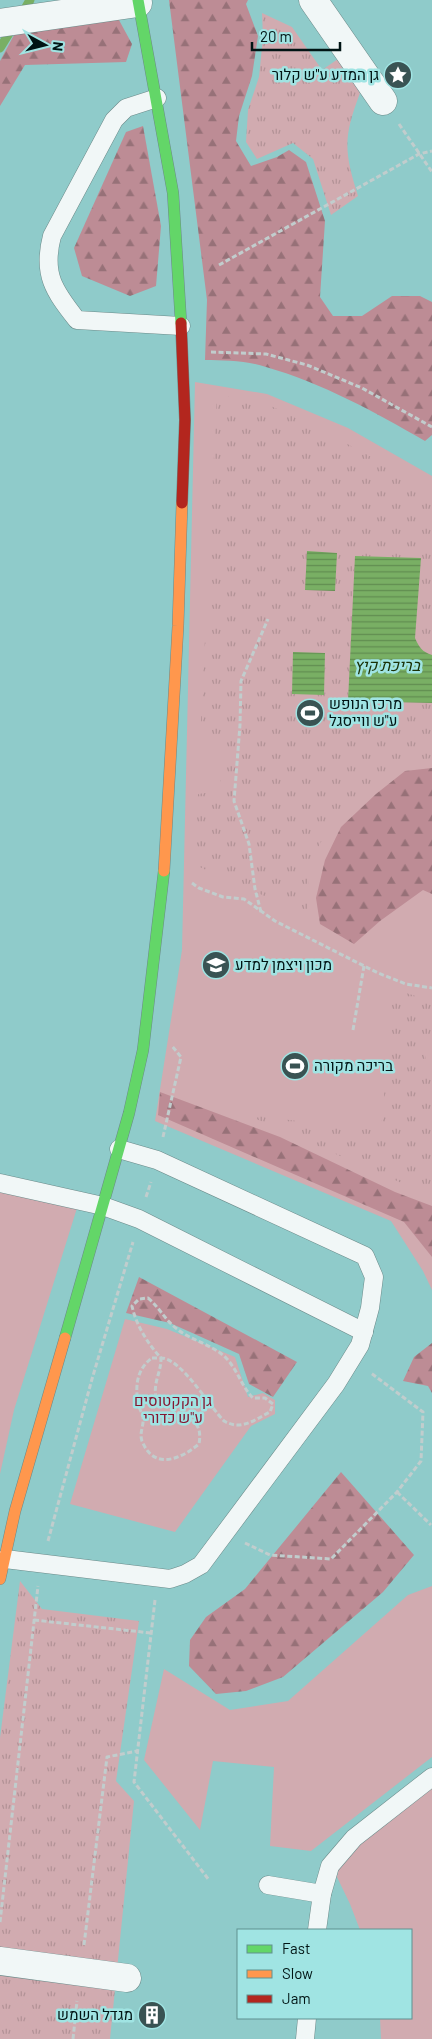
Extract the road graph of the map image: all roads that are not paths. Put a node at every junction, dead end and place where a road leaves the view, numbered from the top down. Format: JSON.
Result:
{"nodes":[{"id":1,"x":312,"y":0,"type":"edge"},
{"id":2,"x":138,"y":1,"type":"edge"},
{"id":3,"x":1,"y":23,"type":"edge"},
{"id":4,"x":157,"y":98,"type":"junction"},
{"id":5,"x":383,"y":101,"type":"road end"},
{"id":6,"x":181,"y":326,"type":"junction"},
{"id":7,"x":120,"y":1149,"type":"junction"},
{"id":8,"x":0,"y":1183,"type":"edge"},
{"id":9,"x":103,"y":1206,"type":"junction"},
{"id":10,"x":364,"y":1332,"type":"junction"},
{"id":11,"x":5,"y":1558,"type":"junction"},
{"id":12,"x":0,"y":1579,"type":"edge"},
{"id":13,"x":432,"y":1777,"type":"edge"},
{"id":14,"x":268,"y":1885,"type":"dead end"},
{"id":15,"x":322,"y":1894,"type":"junction"},
{"id":16,"x":317,"y":1929,"type":"edge"},
{"id":17,"x":0,"y":1962,"type":"edge"},
{"id":18,"x":127,"y":1978,"type":"dead end"},
{"id":19,"x":307,"y":2019,"type":"edge"},
{"id":20,"x":305,"y":2039,"type":"edge"}],
"edges":[{"from":1,"to":5,"type":"street"},
{"from":2,"to":3,"type":"street"},
{"from":2,"to":4,"type":"street"},
{"from":4,"to":6,"type":"street"},
{"from":4,"to":6,"type":"lane"},
{"from":6,"to":7,"type":"street"},
{"from":7,"to":9,"type":"street"},
{"from":7,"to":10,"type":"lane"},
{"from":8,"to":9,"type":"lane"},
{"from":9,"to":10,"type":"lane"},
{"from":9,"to":11,"type":"street"},
{"from":10,"to":11,"type":"lane"},
{"from":11,"to":12,"type":"street"},
{"from":13,"to":15,"type":"lane"},
{"from":14,"to":15,"type":"lane"},
{"from":15,"to":16,"type":"lane"},
{"from":17,"to":18,"type":"street"},
{"from":19,"to":20,"type":"lane"}]}
